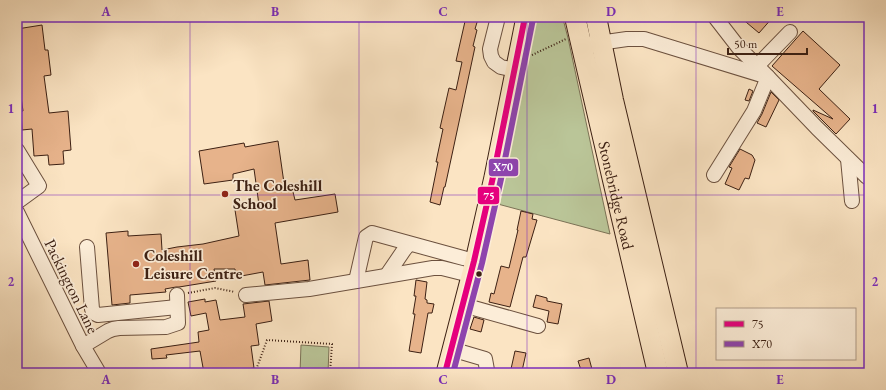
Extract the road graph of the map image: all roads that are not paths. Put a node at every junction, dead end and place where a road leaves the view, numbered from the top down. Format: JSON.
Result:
{"nodes":[{"id":1,"x":498,"y":17,"type":"edge"},
{"id":2,"x":596,"y":17,"type":"edge"},
{"id":3,"x":715,"y":17,"type":"edge"},
{"id":4,"x":526,"y":18,"type":"edge"},
{"id":5,"x":575,"y":18,"type":"edge"},
{"id":6,"x":790,"y":32,"type":"dead end"},
{"id":7,"x":602,"y":42,"type":"junction"},
{"id":8,"x":582,"y":46,"type":"junction"},
{"id":9,"x":757,"y":66,"type":"junction"},
{"id":10,"x":515,"y":70,"type":"junction"},
{"id":11,"x":768,"y":77,"type":"junction"},
{"id":12,"x":17,"y":150,"type":"edge"},
{"id":13,"x":848,"y":158,"type":"junction"},
{"id":14,"x":714,"y":175,"type":"dead end"},
{"id":15,"x":867,"y":177,"type":"dead end"},
{"id":16,"x":852,"y":201,"type":"dead end"},
{"id":17,"x":17,"y":202,"type":"edge"},
{"id":18,"x":17,"y":212,"type":"edge"},
{"id":19,"x":409,"y":244,"type":"junction"},
{"id":20,"x":87,"y":247,"type":"dead end"},
{"id":21,"x":472,"y":268,"type":"junction"},
{"id":22,"x":387,"y":275,"type":"junction"},
{"id":23,"x":356,"y":281,"type":"junction"},
{"id":24,"x":246,"y":295,"type":"road end"},
{"id":25,"x":463,"y":305,"type":"junction"},
{"id":26,"x":135,"y":312,"type":"junction"},
{"id":27,"x":538,"y":326,"type":"dead end"},
{"id":28,"x":135,"y":328,"type":"junction"},
{"id":29,"x":83,"y":346,"type":"junction"},
{"id":30,"x":451,"y":348,"type":"junction"},
{"id":31,"x":99,"y":373,"type":"edge"},
{"id":32,"x":445,"y":373,"type":"edge"},
{"id":33,"x":487,"y":373,"type":"edge"},
{"id":34,"x":658,"y":373,"type":"edge"},
{"id":35,"x":678,"y":373,"type":"edge"}],
"edges":[{"from":1,"to":10,"type":"street"},
{"from":2,"to":7,"type":"highway","name":"Stonebridge Road"},
{"from":3,"to":9,"type":"street"},
{"from":4,"to":10,"type":"main road"},
{"from":5,"to":8,"type":"highway","name":"Stonebridge Road"},
{"from":6,"to":9,"type":"street"},
{"from":7,"to":8,"type":"street"},
{"from":7,"to":11,"type":"street"},
{"from":7,"to":35,"type":"highway","name":"Stonebridge Road"},
{"from":8,"to":34,"type":"highway","name":"Stonebridge Road"},
{"from":9,"to":11,"type":"street"},
{"from":10,"to":21,"type":"main road"},
{"from":11,"to":13,"type":"street"},
{"from":11,"to":14,"type":"street"},
{"from":12,"to":17,"type":"street"},
{"from":13,"to":15,"type":"street"},
{"from":13,"to":16,"type":"street"},
{"from":18,"to":29,"type":"street","name":"Packington Lane"},
{"from":19,"to":21,"type":"street"},
{"from":19,"to":22,"type":"street"},
{"from":19,"to":23,"type":"street"},
{"from":20,"to":26,"type":"street"},
{"from":21,"to":22,"type":"street"},
{"from":21,"to":25,"type":"main road"},
{"from":22,"to":23,"type":"street"},
{"from":23,"to":24,"type":"street"},
{"from":25,"to":27,"type":"street"},
{"from":25,"to":30,"type":"main road"},
{"from":26,"to":28,"type":"street"},
{"from":26,"to":28,"type":"street"},
{"from":28,"to":29,"type":"street"},
{"from":29,"to":31,"type":"street","name":"Packington Lane"},
{"from":30,"to":32,"type":"main road"},
{"from":30,"to":33,"type":"street"}]}
